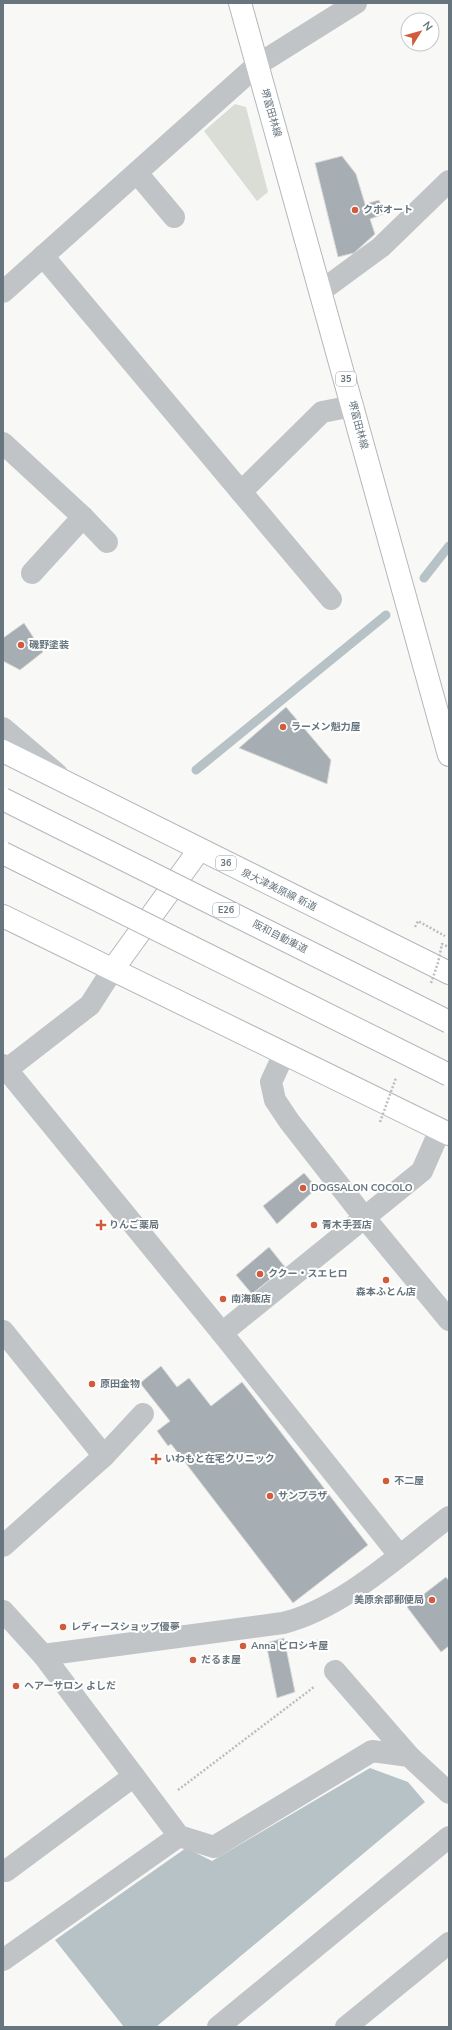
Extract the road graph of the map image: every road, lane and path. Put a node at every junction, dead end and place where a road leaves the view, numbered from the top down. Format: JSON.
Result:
{"nodes":[{"id":1,"x":240,"y":3,"type":"edge"},
{"id":2,"x":356,"y":3,"type":"edge"},
{"id":3,"x":257,"y":65,"type":"junction"},
{"id":4,"x":137,"y":173,"type":"junction"},
{"id":5,"x":449,"y":181,"type":"edge"},
{"id":6,"x":174,"y":217,"type":"dead end"},
{"id":7,"x":43,"y":256,"type":"junction"},
{"id":8,"x":321,"y":291,"type":"junction"},
{"id":9,"x":3,"y":292,"type":"edge"},
{"id":10,"x":353,"y":406,"type":"junction"},
{"id":11,"x":3,"y":442,"type":"edge"},
{"id":12,"x":241,"y":492,"type":"junction"},
{"id":13,"x":83,"y":517,"type":"junction"},
{"id":14,"x":107,"y":542,"type":"dead end"},
{"id":15,"x":32,"y":573,"type":"dead end"},
{"id":16,"x":331,"y":599,"type":"dead end"},
{"id":17,"x":3,"y":728,"type":"edge"},
{"id":18,"x":3,"y":751,"type":"edge"},
{"id":19,"x":449,"y":755,"type":"edge"},
{"id":20,"x":73,"y":786,"type":"junction"},
{"id":21,"x":3,"y":799,"type":"edge"},
{"id":22,"x":199,"y":850,"type":"junction"},
{"id":23,"x":3,"y":853,"type":"edge"},
{"id":24,"x":3,"y":916,"type":"edge"},
{"id":25,"x":113,"y":969,"type":"junction"},
{"id":26,"x":449,"y":973,"type":"edge"},
{"id":27,"x":449,"y":1022,"type":"edge"},
{"id":28,"x":284,"y":1054,"type":"junction"},
{"id":29,"x":5,"y":1067,"type":"edge"},
{"id":30,"x":449,"y":1075,"type":"edge"},
{"id":31,"x":445,"y":1132,"type":"edge"},
{"id":32,"x":364,"y":1217,"type":"junction"},
{"id":33,"x":449,"y":1320,"type":"edge"},
{"id":34,"x":3,"y":1331,"type":"edge"},
{"id":35,"x":222,"y":1333,"type":"junction"},
{"id":36,"x":143,"y":1414,"type":"dead end"},
{"id":37,"x":104,"y":1456,"type":"junction"},
{"id":38,"x":449,"y":1517,"type":"edge"},
{"id":39,"x":3,"y":1546,"type":"edge"},
{"id":40,"x":399,"y":1555,"type":"junction"},
{"id":41,"x":3,"y":1611,"type":"edge"},
{"id":42,"x":305,"y":1618,"type":"junction"},
{"id":43,"x":42,"y":1655,"type":"junction"},
{"id":44,"x":335,"y":1671,"type":"junction"},
{"id":45,"x":409,"y":1756,"type":"junction"},
{"id":46,"x":134,"y":1776,"type":"junction"},
{"id":47,"x":449,"y":1793,"type":"edge"},
{"id":48,"x":157,"y":1806,"type":"junction"},
{"id":49,"x":180,"y":1836,"type":"junction"},
{"id":50,"x":449,"y":1837,"type":"edge"},
{"id":51,"x":6,"y":1872,"type":"dead end"},
{"id":52,"x":449,"y":1943,"type":"edge"},
{"id":53,"x":3,"y":1960,"type":"edge"},
{"id":54,"x":218,"y":2027,"type":"edge"},
{"id":55,"x":346,"y":2027,"type":"edge"}],
"edges":[{"from":1,"to":3,"type":"main road","name":"堺富田林線","number":"35"},
{"from":2,"to":3,"type":"street"},
{"from":3,"to":4,"type":"street"},
{"from":3,"to":8,"type":"main road","name":"堺富田林線","number":"35"},
{"from":4,"to":6,"type":"street"},
{"from":4,"to":7,"type":"street"},
{"from":5,"to":8,"type":"street"},
{"from":7,"to":9,"type":"street"},
{"from":7,"to":12,"type":"street"},
{"from":8,"to":10,"type":"main road","name":"堺富田林線","number":"35"},
{"from":10,"to":12,"type":"street"},
{"from":10,"to":19,"type":"main road","name":"堺富田林線","number":"35"},
{"from":11,"to":13,"type":"street"},
{"from":12,"to":16,"type":"street"},
{"from":13,"to":14,"type":"street"},
{"from":13,"to":15,"type":"street"},
{"from":17,"to":20,"type":"street"},
{"from":18,"to":20,"type":"main road","name":"泉大津美原線 新道","number":"36"},
{"from":20,"to":22,"type":"main road","name":"泉大津美原線 新道","number":"36"},
{"from":21,"to":27,"type":"main road","name":"阪和自動車道","number":"E26","bridge":true},
{"from":22,"to":25,"type":"main road"},
{"from":22,"to":26,"type":"main road","name":"泉大津美原線 新道","number":"36"},
{"from":23,"to":30,"type":"main road","bridge":true},
{"from":24,"to":25,"type":"main road"},
{"from":25,"to":28,"type":"main road"},
{"from":25,"to":29,"type":"street"},
{"from":28,"to":31,"type":"main road"},
{"from":28,"to":32,"type":"street"},
{"from":29,"to":35,"type":"street"},
{"from":31,"to":32,"type":"street"},
{"from":32,"to":33,"type":"street"},
{"from":32,"to":35,"type":"street"},
{"from":34,"to":37,"type":"street"},
{"from":35,"to":40,"type":"street"},
{"from":36,"to":37,"type":"street"},
{"from":37,"to":39,"type":"street"},
{"from":38,"to":40,"type":"street"},
{"from":40,"to":42,"type":"street"},
{"from":41,"to":43,"type":"street"},
{"from":42,"to":43,"type":"street"},
{"from":42,"to":44,"type":"path"},
{"from":43,"to":46,"type":"street"},
{"from":44,"to":45,"type":"street"},
{"from":44,"to":48,"type":"path"},
{"from":45,"to":47,"type":"street"},
{"from":45,"to":49,"type":"street"},
{"from":46,"to":48,"type":"street"},
{"from":46,"to":51,"type":"street"},
{"from":48,"to":49,"type":"street"},
{"from":49,"to":53,"type":"street"},
{"from":50,"to":54,"type":"street"},
{"from":52,"to":55,"type":"street"}]}
